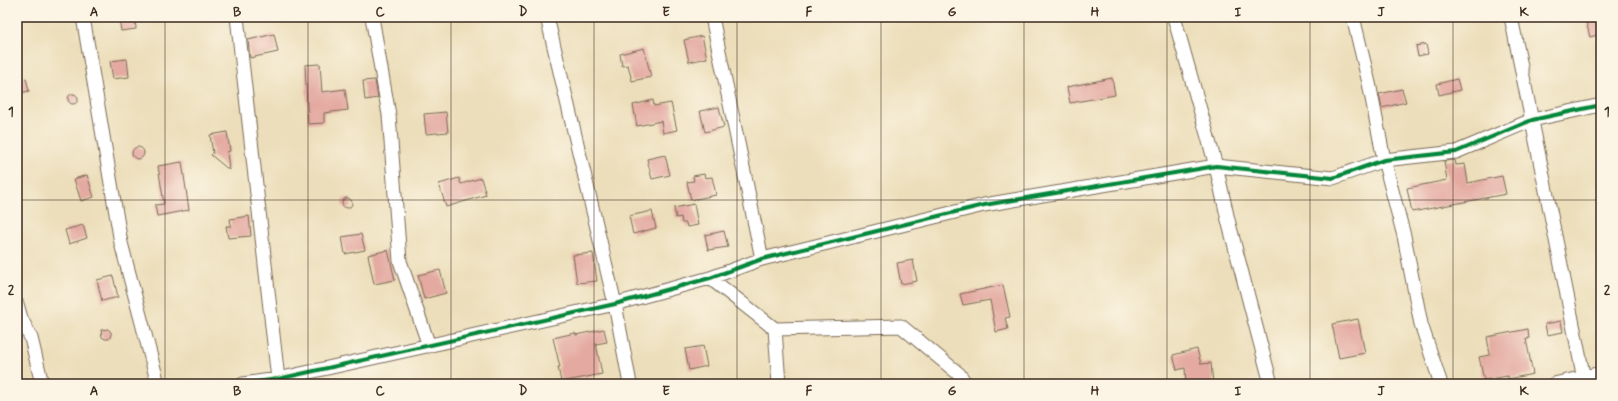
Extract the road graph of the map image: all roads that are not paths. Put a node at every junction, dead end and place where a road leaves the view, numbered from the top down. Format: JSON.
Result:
{"nodes":[{"id":1,"x":83,"y":17,"type":"edge"},
{"id":2,"x":237,"y":17,"type":"edge"},
{"id":3,"x":372,"y":17,"type":"edge"},
{"id":4,"x":547,"y":17,"type":"edge"},
{"id":5,"x":712,"y":17,"type":"edge"},
{"id":6,"x":1174,"y":17,"type":"edge"},
{"id":7,"x":1353,"y":17,"type":"edge"},
{"id":8,"x":1511,"y":17,"type":"edge"},
{"id":9,"x":1599,"y":108,"type":"edge"},
{"id":10,"x":1532,"y":120,"type":"junction"},
{"id":11,"x":1384,"y":160,"type":"junction"},
{"id":12,"x":1216,"y":166,"type":"junction"},
{"id":13,"x":762,"y":259,"type":"junction"},
{"id":14,"x":710,"y":278,"type":"junction"},
{"id":15,"x":17,"y":304,"type":"edge"},
{"id":16,"x":615,"y":304,"type":"junction"},
{"id":17,"x":774,"y":329,"type":"junction"},
{"id":18,"x":429,"y":346,"type":"junction"},
{"id":19,"x":1601,"y":373,"type":"edge"},
{"id":20,"x":278,"y":379,"type":"junction"},
{"id":21,"x":1584,"y":380,"type":"edge"},
{"id":22,"x":42,"y":384,"type":"edge"},
{"id":23,"x":158,"y":384,"type":"edge"},
{"id":24,"x":243,"y":384,"type":"edge"},
{"id":25,"x":630,"y":384,"type":"edge"},
{"id":26,"x":779,"y":384,"type":"edge"},
{"id":27,"x":966,"y":384,"type":"edge"},
{"id":28,"x":1271,"y":384,"type":"edge"},
{"id":29,"x":1441,"y":384,"type":"edge"},
{"id":30,"x":1554,"y":384,"type":"edge"}],
"edges":[{"from":1,"to":23,"type":"street"},
{"from":2,"to":20,"type":"street"},
{"from":3,"to":18,"type":"street"},
{"from":4,"to":16,"type":"street"},
{"from":5,"to":13,"type":"street"},
{"from":6,"to":12,"type":"street"},
{"from":7,"to":11,"type":"street"},
{"from":8,"to":10,"type":"street"},
{"from":9,"to":10,"type":"street"},
{"from":10,"to":11,"type":"street"},
{"from":10,"to":21,"type":"street"},
{"from":11,"to":12,"type":"street"},
{"from":11,"to":29,"type":"street"},
{"from":12,"to":13,"type":"street"},
{"from":12,"to":28,"type":"street"},
{"from":13,"to":14,"type":"street"},
{"from":14,"to":16,"type":"street"},
{"from":14,"to":17,"type":"street"},
{"from":15,"to":22,"type":"street"},
{"from":16,"to":18,"type":"street"},
{"from":16,"to":25,"type":"street"},
{"from":17,"to":26,"type":"street"},
{"from":17,"to":27,"type":"street"},
{"from":18,"to":20,"type":"street"},
{"from":19,"to":21,"type":"street"},
{"from":20,"to":24,"type":"street"},
{"from":21,"to":30,"type":"street"}]}
